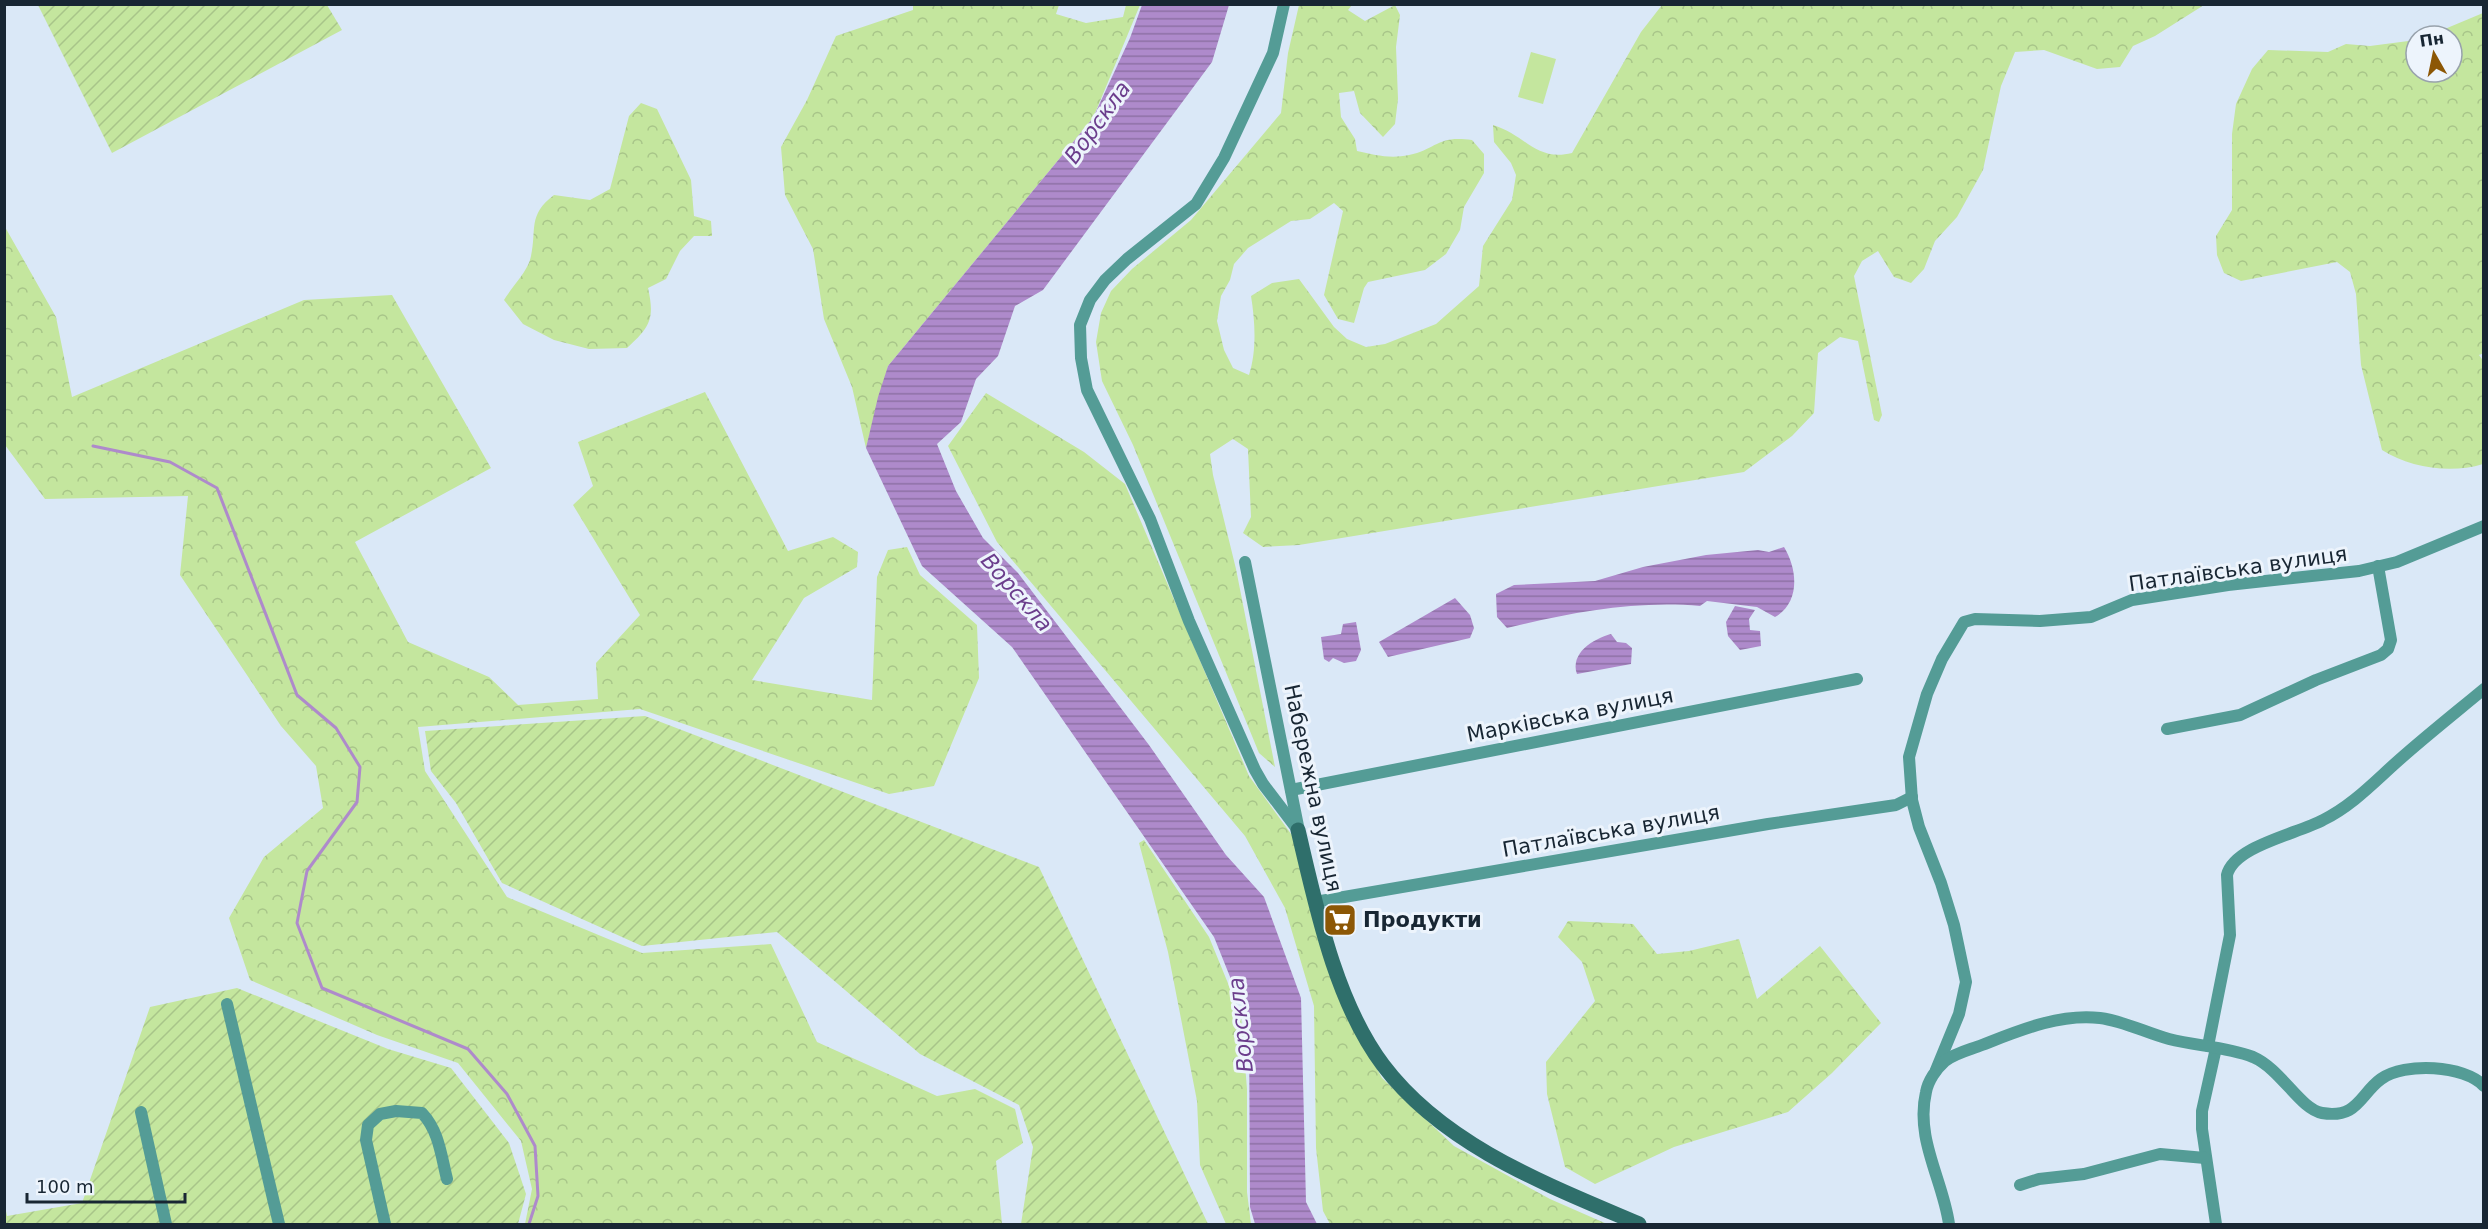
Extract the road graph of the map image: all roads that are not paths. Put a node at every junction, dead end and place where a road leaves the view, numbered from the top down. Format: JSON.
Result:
{"nodes":[{"id":1,"x":1284,"y":4,"type":"edge"},
{"id":2,"x":2484,"y":526,"type":"edge"},
{"id":3,"x":1245,"y":562,"type":"dead end"},
{"id":4,"x":2378,"y":566,"type":"junction"},
{"id":5,"x":1857,"y":679,"type":"dead end"},
{"id":6,"x":2484,"y":689,"type":"edge"},
{"id":7,"x":2167,"y":729,"type":"dead end"},
{"id":8,"x":1291,"y":790,"type":"junction"},
{"id":9,"x":1912,"y":797,"type":"junction"},
{"id":10,"x":1298,"y":830,"type":"junction"},
{"id":11,"x":1315,"y":902,"type":"junction"},
{"id":12,"x":227,"y":1004,"type":"dead end"},
{"id":13,"x":2212,"y":1047,"type":"junction"},
{"id":14,"x":1936,"y":1070,"type":"junction"},
{"id":15,"x":2484,"y":1086,"type":"edge"},
{"id":16,"x":141,"y":1112,"type":"dead end"},
{"id":17,"x":2205,"y":1158,"type":"junction"},
{"id":18,"x":447,"y":1179,"type":"dead end"},
{"id":19,"x":2020,"y":1185,"type":"dead end"},
{"id":20,"x":166,"y":1224,"type":"edge"},
{"id":21,"x":279,"y":1224,"type":"edge"},
{"id":22,"x":385,"y":1224,"type":"edge"},
{"id":23,"x":1639,"y":1224,"type":"edge"},
{"id":24,"x":1949,"y":1224,"type":"edge"},
{"id":25,"x":2216,"y":1224,"type":"edge"}],
"edges":[{"from":1,"to":10,"type":"street"},
{"from":2,"to":4,"type":"street","name":"Патлаївська вулиця"},
{"from":3,"to":8,"type":"street","name":"Набережна вулиця"},
{"from":4,"to":7,"type":"street"},
{"from":4,"to":9,"type":"street","name":"Патлаївська вулиця"},
{"from":5,"to":8,"type":"street","name":"Марківська вулиця"},
{"from":6,"to":13,"type":"street"},
{"from":8,"to":10,"type":"street","name":"Набережна вулиця"},
{"from":9,"to":11,"type":"street","name":"Патлаївська вулиця"},
{"from":9,"to":14,"type":"street","name":"Патлаївська вулиця"},
{"from":10,"to":11,"type":"street","name":"Набережна вулиця"},
{"from":11,"to":23,"type":"street","name":"Набережна вулиця"},
{"from":12,"to":21,"type":"street"},
{"from":13,"to":14,"type":"street"},
{"from":13,"to":15,"type":"street"},
{"from":13,"to":17,"type":"street"},
{"from":14,"to":24,"type":"street","name":"Патлаївська вулиця"},
{"from":16,"to":20,"type":"street"},
{"from":17,"to":19,"type":"street"},
{"from":17,"to":25,"type":"street"},
{"from":18,"to":22,"type":"street"}]}
